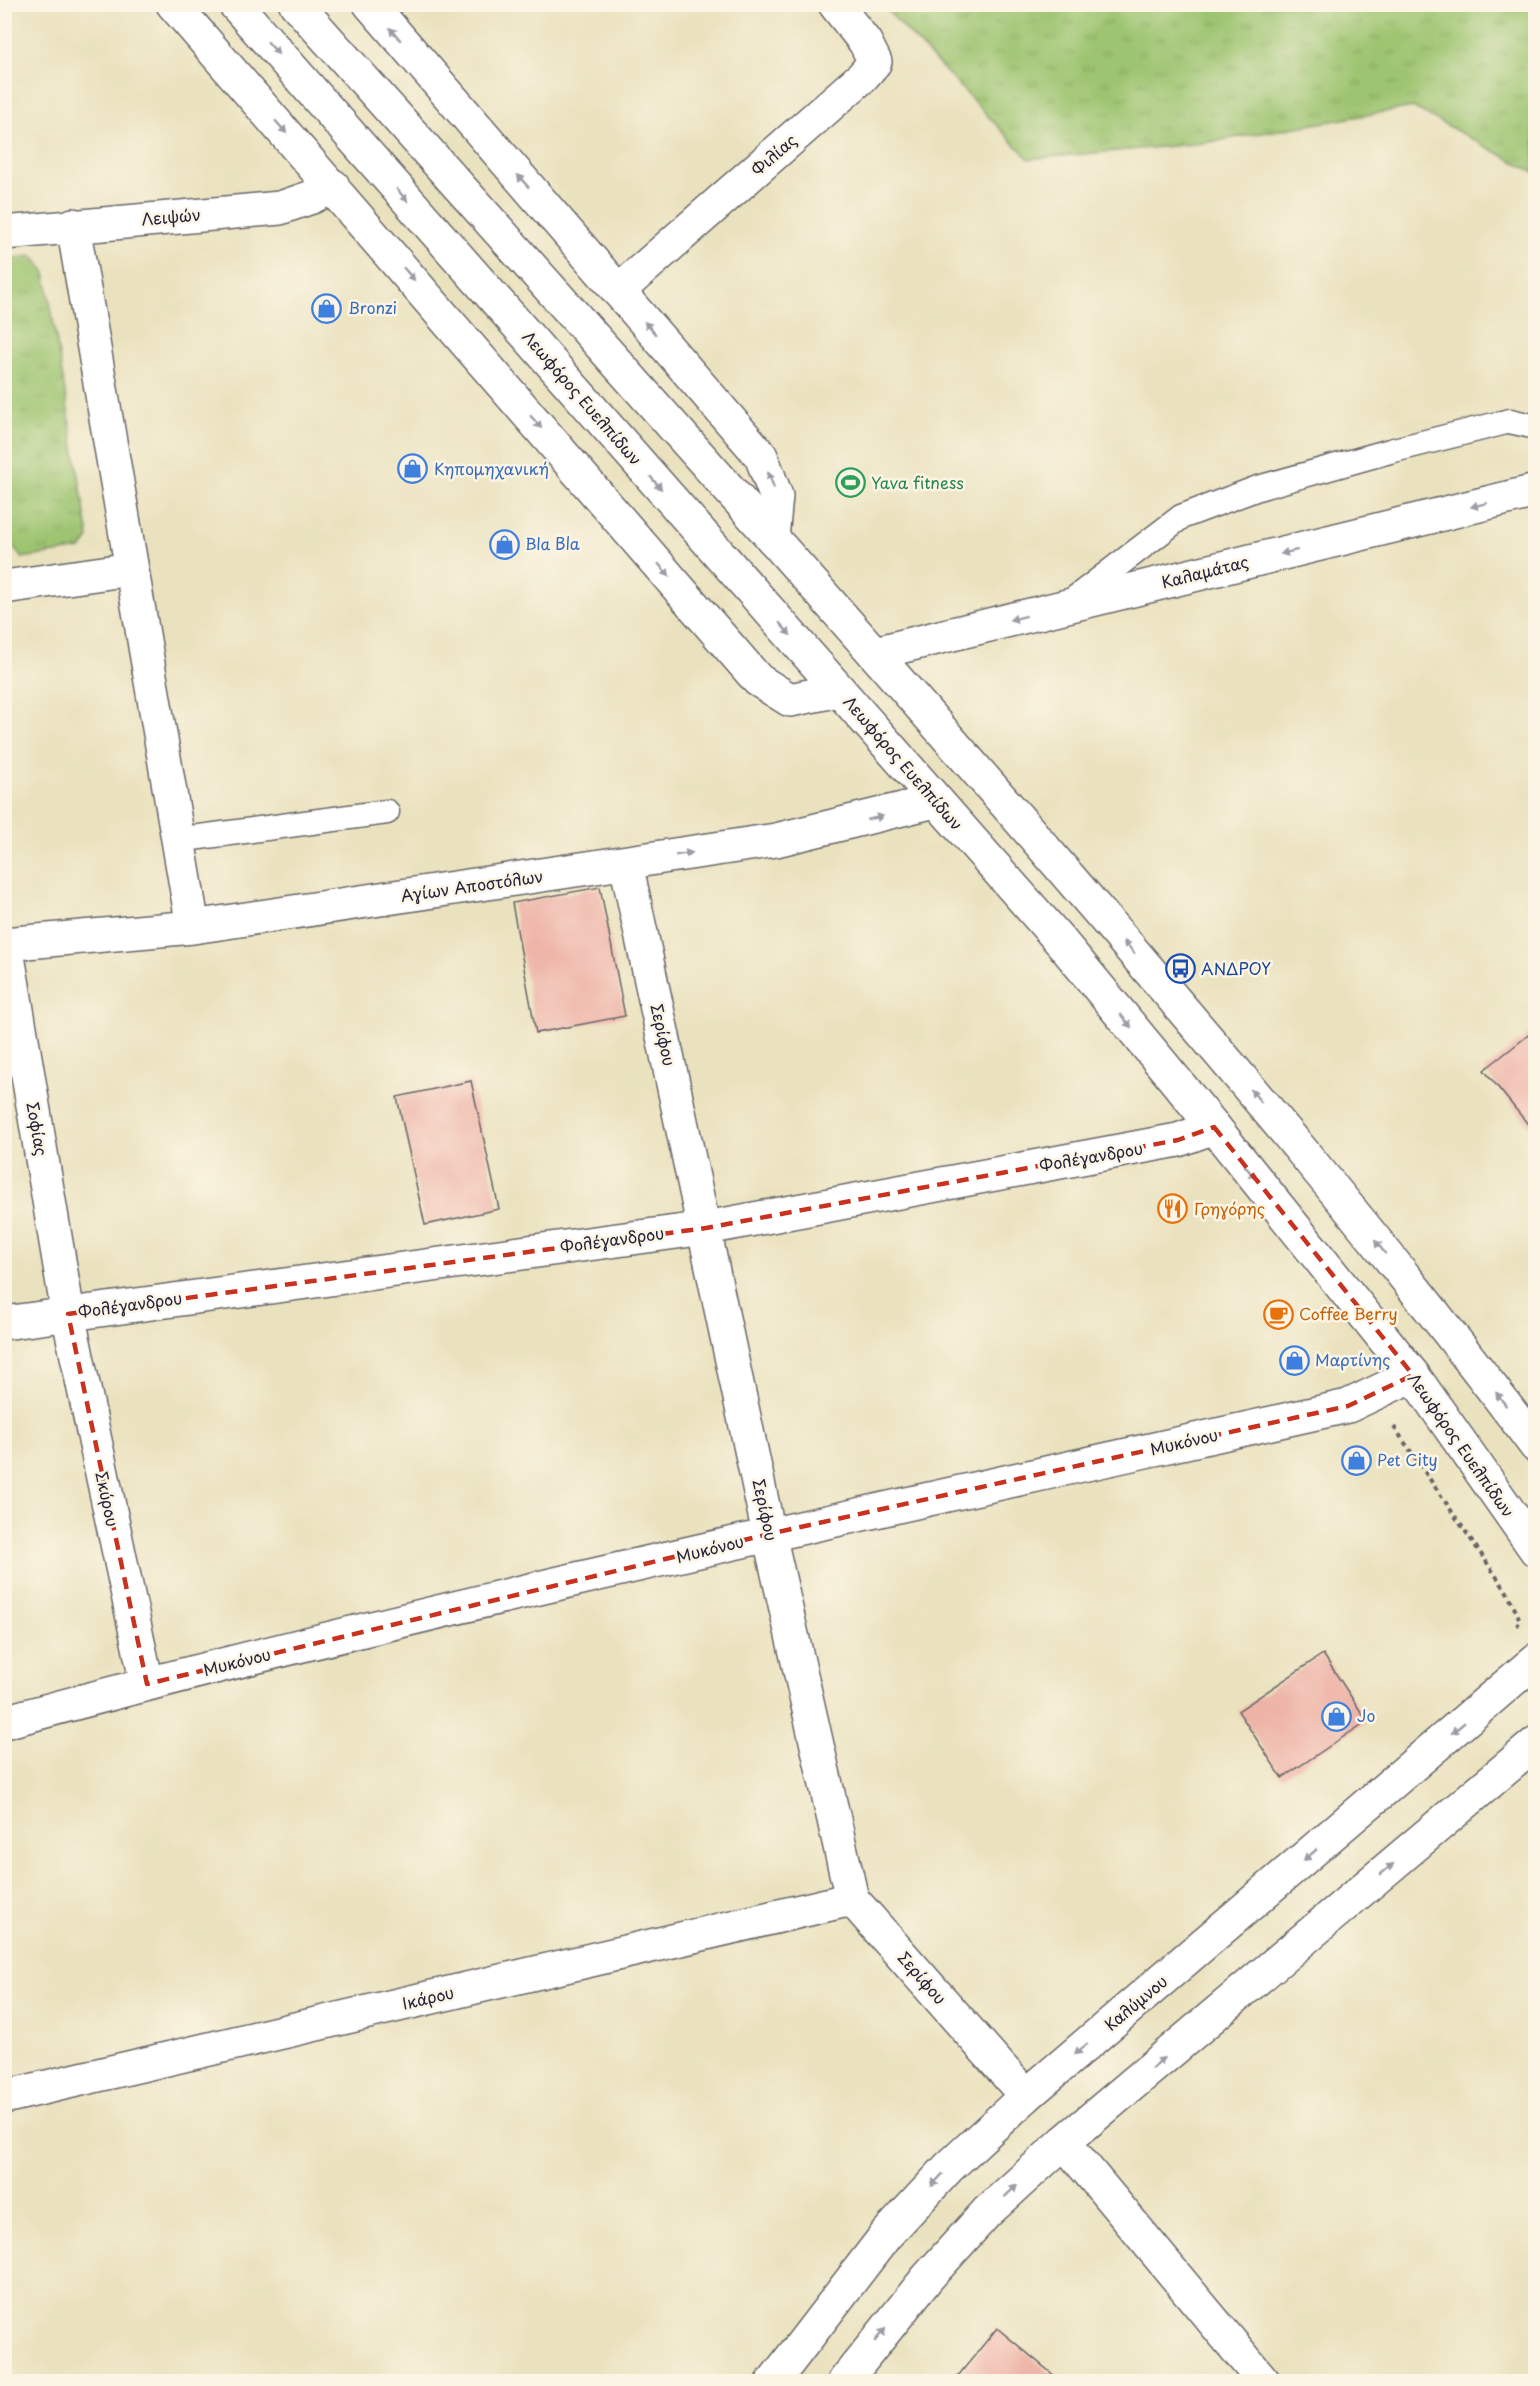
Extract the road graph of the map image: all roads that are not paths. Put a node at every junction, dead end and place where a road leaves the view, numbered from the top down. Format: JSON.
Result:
{"nodes":[{"id":1,"x":173,"y":4,"type":"edge"},
{"id":2,"x":235,"y":4,"type":"edge"},
{"id":3,"x":296,"y":4,"type":"edge"},
{"id":4,"x":370,"y":4,"type":"edge"},
{"id":5,"x":835,"y":4,"type":"edge"},
{"id":6,"x":333,"y":186,"type":"junction"},
{"id":7,"x":73,"y":225,"type":"junction"},
{"id":8,"x":4,"y":233,"type":"edge"},
{"id":9,"x":618,"y":291,"type":"junction"},
{"id":10,"x":1536,"y":426,"type":"edge"},
{"id":11,"x":1536,"y":491,"type":"edge"},
{"id":12,"x":772,"y":538,"type":"junction"},
{"id":13,"x":131,"y":569,"type":"junction"},
{"id":14,"x":4,"y":587,"type":"edge"},
{"id":15,"x":1064,"y":607,"type":"junction"},
{"id":16,"x":875,"y":652,"type":"junction"},
{"id":17,"x":839,"y":690,"type":"junction"},
{"id":18,"x":935,"y":801,"type":"junction"},
{"id":19,"x":387,"y":812,"type":"dead end"},
{"id":20,"x":177,"y":840,"type":"junction"},
{"id":21,"x":626,"y":863,"type":"junction"},
{"id":22,"x":193,"y":927,"type":"junction"},
{"id":23,"x":5,"y":944,"type":"edge"},
{"id":24,"x":1214,"y":1127,"type":"junction"},
{"id":25,"x":705,"y":1228,"type":"junction"},
{"id":26,"x":68,"y":1314,"type":"junction"},
{"id":27,"x":4,"y":1323,"type":"edge"},
{"id":28,"x":1413,"y":1375,"type":"junction"},
{"id":29,"x":1536,"y":1446,"type":"edge"},
{"id":30,"x":770,"y":1534,"type":"junction"},
{"id":31,"x":1536,"y":1550,"type":"edge"},
{"id":32,"x":1536,"y":1660,"type":"edge"},
{"id":33,"x":147,"y":1684,"type":"junction"},
{"id":34,"x":4,"y":1722,"type":"edge"},
{"id":35,"x":1536,"y":1743,"type":"edge"},
{"id":36,"x":852,"y":1899,"type":"junction"},
{"id":37,"x":1026,"y":2096,"type":"junction"},
{"id":38,"x":4,"y":2097,"type":"edge"},
{"id":39,"x":1064,"y":2142,"type":"junction"},
{"id":40,"x":773,"y":2382,"type":"edge"},
{"id":41,"x":844,"y":2382,"type":"edge"},
{"id":42,"x":1264,"y":2382,"type":"edge"}],
"edges":[{"from":1,"to":6,"type":"street","one_way":true},
{"from":2,"to":17,"type":"street","name":"Λεωφόρος Ευελπίδων","one_way":true},
{"from":3,"to":12,"type":"street"},
{"from":9,"to":4,"type":"street","one_way":true},
{"from":5,"to":9,"type":"street","name":"Φιλίας"},
{"from":6,"to":7,"type":"street","name":"Λειψών"},
{"from":6,"to":17,"type":"street","one_way":true},
{"from":7,"to":8,"type":"street","name":"Λειψών"},
{"from":7,"to":13,"type":"street"},
{"from":12,"to":9,"type":"street","one_way":true},
{"from":10,"to":15,"type":"lane"},
{"from":11,"to":15,"type":"street","name":"Καλαμάτας","one_way":true},
{"from":12,"to":16,"type":"street"},
{"from":13,"to":14,"type":"street"},
{"from":13,"to":20,"type":"street"},
{"from":15,"to":16,"type":"street","name":"Καλαμάτας","one_way":true},
{"from":29,"to":16,"type":"street","one_way":true},
{"from":17,"to":18,"type":"street","name":"Λεωφόρος Ευελπίδων"},
{"from":21,"to":18,"type":"street","name":"Αγίων Αποστόλων","one_way":true},
{"from":18,"to":24,"type":"street","name":"Λεωφόρος Ευελπίδων","one_way":true},
{"from":19,"to":20,"type":"lane"},
{"from":20,"to":22,"type":"street"},
{"from":21,"to":22,"type":"street","name":"Αγίων Αποστόλων"},
{"from":21,"to":25,"type":"street","name":"Σερίφου"},
{"from":22,"to":23,"type":"street","name":"Αγίων Αποστόλων"},
{"from":23,"to":26,"type":"street","name":"Σοφίας"},
{"from":24,"to":25,"type":"street","name":"Φολέγανδρου"},
{"from":24,"to":28,"type":"street","name":"Λεωφόρος Ευελπίδων","one_way":true},
{"from":25,"to":26,"type":"street","name":"Φολέγανδρου"},
{"from":25,"to":30,"type":"street","name":"Σερίφου"},
{"from":26,"to":27,"type":"street","name":"Φολέγανδρου"},
{"from":26,"to":33,"type":"street","name":"Σκύρου"},
{"from":28,"to":30,"type":"street","name":"Μυκόνου"},
{"from":28,"to":31,"type":"street","name":"Λεωφόρος Ευελπίδων"},
{"from":30,"to":33,"type":"street","name":"Μυκόνου"},
{"from":30,"to":36,"type":"street","name":"Σερίφου"},
{"from":32,"to":37,"type":"street","name":"Καλύμνου","one_way":true},
{"from":33,"to":34,"type":"street","name":"Μυκόνου"},
{"from":39,"to":35,"type":"street","one_way":true},
{"from":36,"to":37,"type":"street","name":"Σερίφου"},
{"from":36,"to":38,"type":"street","name":"Ικάρου"},
{"from":37,"to":40,"type":"street","name":"Καλύμνου","one_way":true},
{"from":41,"to":39,"type":"street","one_way":true},
{"from":39,"to":42,"type":"street"}]}
